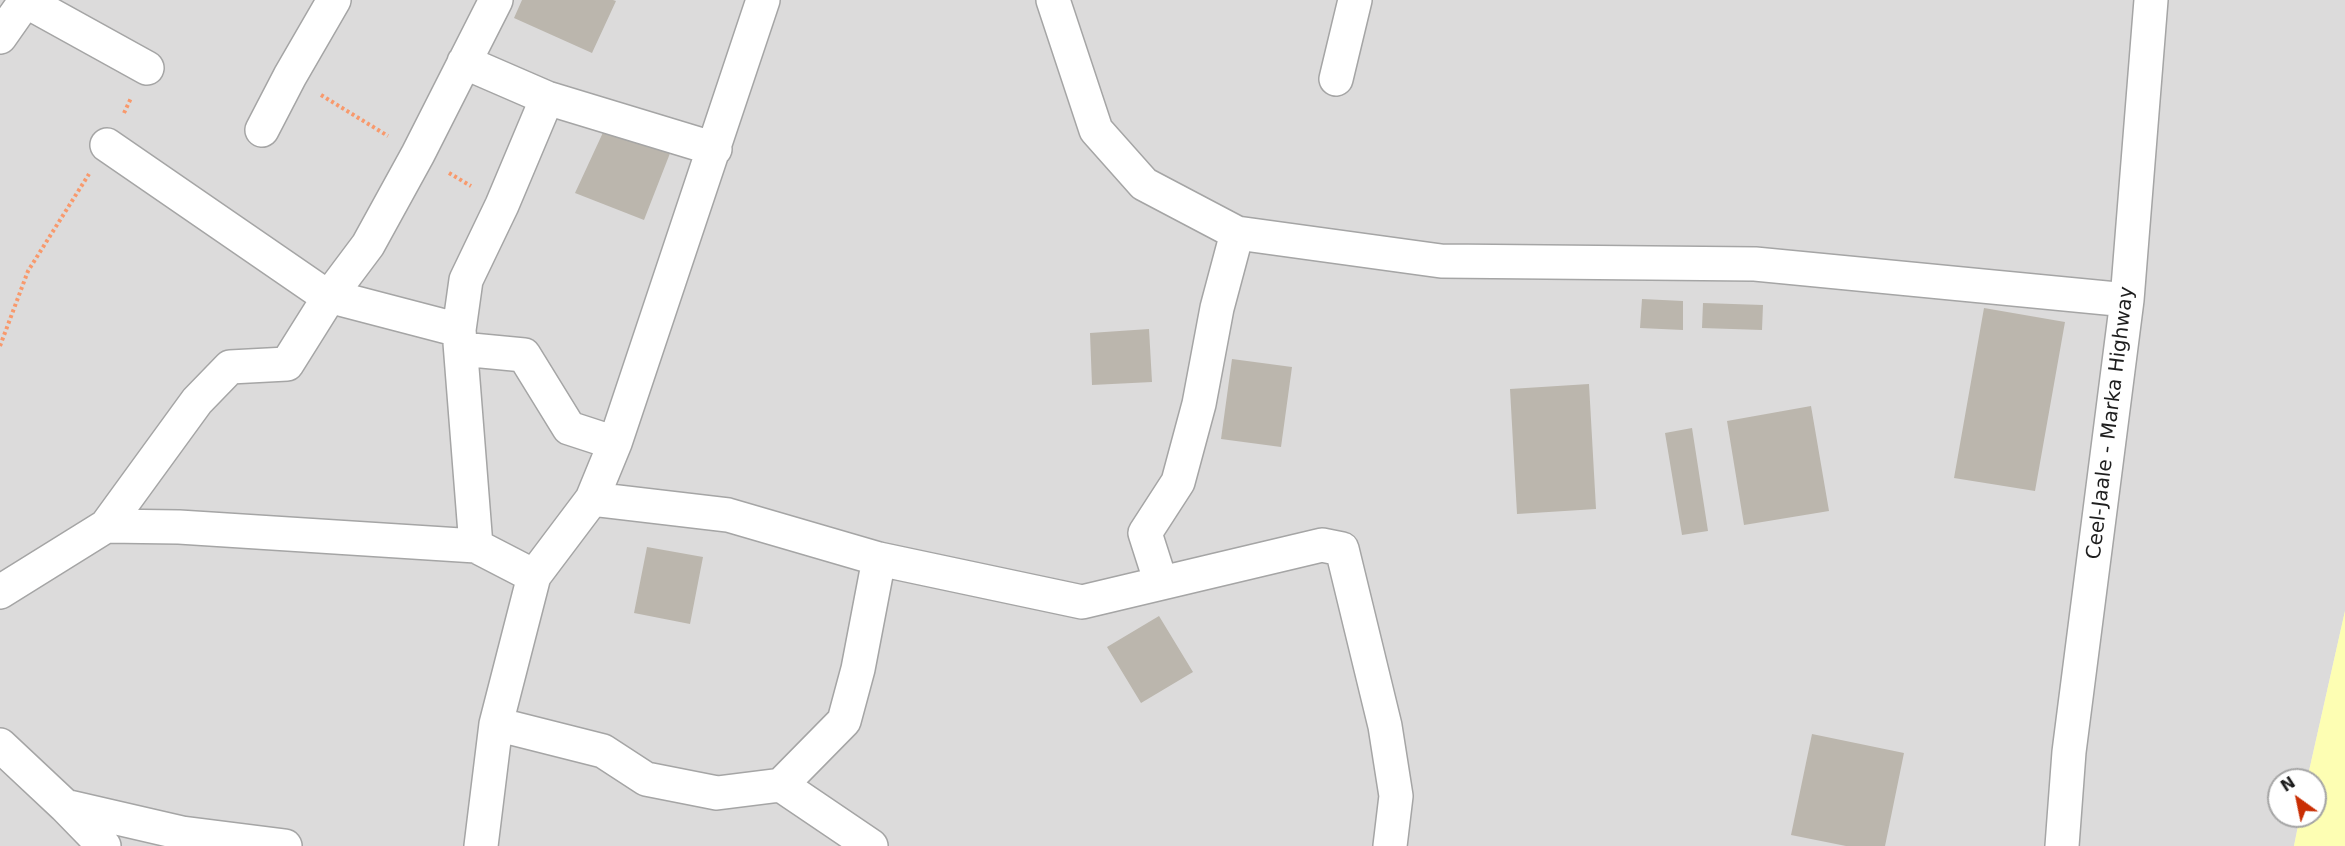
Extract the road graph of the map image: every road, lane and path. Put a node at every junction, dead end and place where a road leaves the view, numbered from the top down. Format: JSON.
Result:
{"nodes":[{"id":1,"x":25,"y":0,"type":"edge"},
{"id":2,"x":334,"y":0,"type":"edge"},
{"id":3,"x":496,"y":0,"type":"edge"},
{"id":4,"x":763,"y":0,"type":"edge"},
{"id":5,"x":1053,"y":0,"type":"edge"},
{"id":6,"x":1355,"y":0,"type":"edge"},
{"id":7,"x":2151,"y":0,"type":"edge"},
{"id":8,"x":0,"y":37,"type":"edge"},
{"id":9,"x":464,"y":62,"type":"junction"},
{"id":10,"x":147,"y":68,"type":"joint"},
{"id":11,"x":1336,"y":79,"type":"dead end"},
{"id":12,"x":547,"y":98,"type":"junction"},
{"id":13,"x":262,"y":130,"type":"dead end"},
{"id":14,"x":107,"y":145,"type":"junction"},
{"id":15,"x":715,"y":149,"type":"junction"},
{"id":16,"x":1237,"y":233,"type":"junction"},
{"id":17,"x":329,"y":297,"type":"junction"},
{"id":18,"x":2127,"y":300,"type":"junction"},
{"id":19,"x":460,"y":340,"type":"junction"},
{"id":20,"x":0,"y":346,"type":"edge"},
{"id":21,"x":615,"y":443,"type":"junction"},
{"id":22,"x":592,"y":500,"type":"junction"},
{"id":23,"x":106,"y":526,"type":"junction"},
{"id":24,"x":476,"y":546,"type":"junction"},
{"id":25,"x":879,"y":559,"type":"junction"},
{"id":26,"x":534,"y":576,"type":"junction"},
{"id":27,"x":1161,"y":583,"type":"junction"},
{"id":28,"x":0,"y":592,"type":"edge"},
{"id":29,"x":496,"y":724,"type":"junction"},
{"id":30,"x":0,"y":745,"type":"edge"},
{"id":31,"x":781,"y":785,"type":"junction"},
{"id":32,"x":65,"y":806,"type":"junction"},
{"id":33,"x":104,"y":846,"type":"edge"},
{"id":34,"x":285,"y":846,"type":"edge"},
{"id":35,"x":480,"y":846,"type":"edge"},
{"id":36,"x":872,"y":846,"type":"edge"},
{"id":37,"x":1390,"y":846,"type":"edge"},
{"id":38,"x":2062,"y":846,"type":"edge"}],
"edges":[{"from":1,"to":8,"type":"street"},
{"from":1,"to":10,"type":"street"},
{"from":2,"to":13,"type":"street"},
{"from":3,"to":9,"type":"street"},
{"from":4,"to":15,"type":"street"},
{"from":5,"to":16,"type":"street"},
{"from":6,"to":11,"type":"street"},
{"from":7,"to":18,"type":"street","name":"Ceel-Jaale - Marka Highway"},
{"from":9,"to":12,"type":"street"},
{"from":9,"to":17,"type":"street"},
{"from":10,"to":14,"type":"path"},
{"from":12,"to":15,"type":"street"},
{"from":12,"to":19,"type":"street"},
{"from":14,"to":17,"type":"street"},
{"from":14,"to":20,"type":"path"},
{"from":15,"to":21,"type":"street"},
{"from":16,"to":18,"type":"street"},
{"from":16,"to":27,"type":"street"},
{"from":17,"to":19,"type":"street"},
{"from":17,"to":23,"type":"street"},
{"from":18,"to":38,"type":"street","name":"Ceel-Jaale - Marka Highway"},
{"from":19,"to":21,"type":"street"},
{"from":19,"to":24,"type":"street"},
{"from":21,"to":22,"type":"street"},
{"from":22,"to":25,"type":"street"},
{"from":22,"to":26,"type":"street"},
{"from":23,"to":24,"type":"street"},
{"from":23,"to":28,"type":"street"},
{"from":24,"to":26,"type":"street"},
{"from":25,"to":27,"type":"street"},
{"from":25,"to":31,"type":"street"},
{"from":26,"to":29,"type":"street"},
{"from":27,"to":37,"type":"street"},
{"from":29,"to":31,"type":"street"},
{"from":29,"to":35,"type":"street"},
{"from":30,"to":32,"type":"street"},
{"from":31,"to":36,"type":"street"},
{"from":32,"to":33,"type":"street"},
{"from":32,"to":34,"type":"street"}]}
